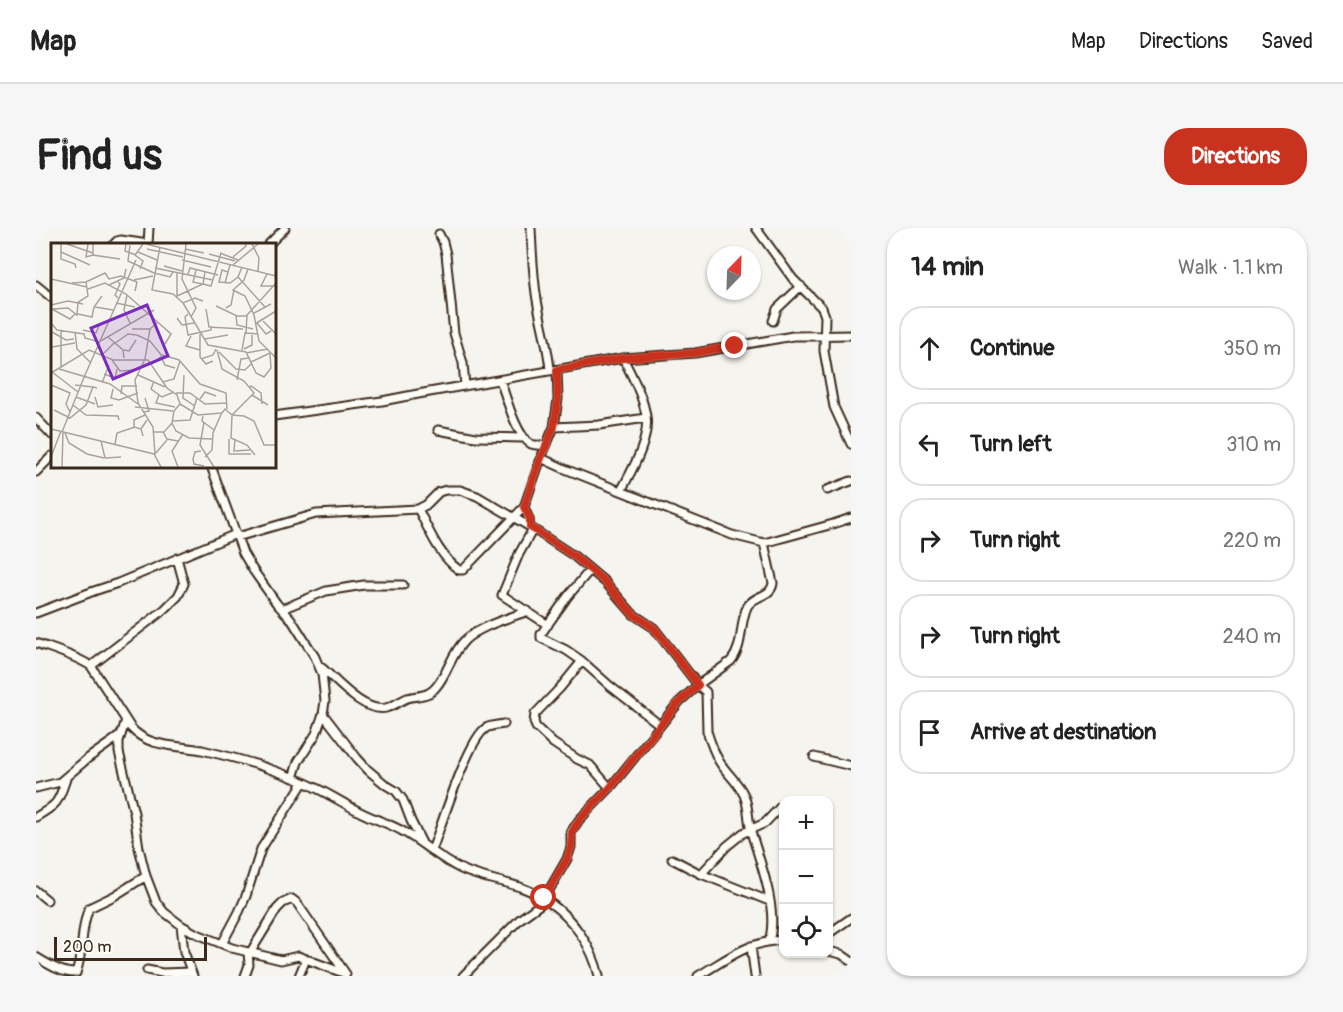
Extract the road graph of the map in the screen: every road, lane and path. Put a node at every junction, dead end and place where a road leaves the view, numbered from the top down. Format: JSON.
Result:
{"nodes":[{"id":1,"x":149,"y":228,"type":"edge"},
{"id":2,"x":285,"y":228,"type":"edge"},
{"id":3,"x":531,"y":228,"type":"edge"},
{"id":4,"x":756,"y":228,"type":"edge"},
{"id":5,"x":439,"y":234,"type":"dead end"},
{"id":6,"x":115,"y":243,"type":"edge"},
{"id":7,"x":140,"y":243,"type":"edge"},
{"id":8,"x":147,"y":243,"type":"edge"},
{"id":9,"x":270,"y":243,"type":"edge"},
{"id":10,"x":36,"y":285,"type":"edge"},
{"id":11,"x":801,"y":286,"type":"junction"},
{"id":12,"x":51,"y":297,"type":"edge"},
{"id":13,"x":773,"y":321,"type":"dead end"},
{"id":14,"x":851,"y":334,"type":"edge"},
{"id":15,"x":824,"y":335,"type":"junction"},
{"id":16,"x":623,"y":358,"type":"junction"},
{"id":17,"x":553,"y":370,"type":"junction"},
{"id":18,"x":500,"y":380,"type":"junction"},
{"id":19,"x":465,"y":386,"type":"junction"},
{"id":20,"x":276,"y":416,"type":"edge"},
{"id":21,"x":36,"y":418,"type":"edge"},
{"id":22,"x":646,"y":418,"type":"junction"},
{"id":23,"x":851,"y":424,"type":"edge"},
{"id":24,"x":554,"y":427,"type":"junction"},
{"id":25,"x":842,"y":427,"type":"junction"},
{"id":26,"x":438,"y":430,"type":"dead end"},
{"id":27,"x":51,"y":434,"type":"edge"},
{"id":28,"x":524,"y":438,"type":"junction"},
{"id":29,"x":851,"y":444,"type":"edge"},
{"id":30,"x":546,"y":446,"type":"junction"},
{"id":31,"x":51,"y":457,"type":"edge"},
{"id":32,"x":541,"y":458,"type":"junction"},
{"id":33,"x":212,"y":468,"type":"edge"},
{"id":34,"x":36,"y":472,"type":"edge"},
{"id":35,"x":851,"y":481,"type":"edge"},
{"id":36,"x":827,"y":490,"type":"dead end"},
{"id":37,"x":621,"y":491,"type":"junction"},
{"id":38,"x":524,"y":507,"type":"junction"},
{"id":39,"x":418,"y":509,"type":"junction"},
{"id":40,"x":514,"y":518,"type":"junction"},
{"id":41,"x":851,"y":518,"type":"edge"},
{"id":42,"x":532,"y":528,"type":"junction"},
{"id":43,"x":236,"y":535,"type":"junction"},
{"id":44,"x":764,"y":543,"type":"junction"},
{"id":45,"x":177,"y":558,"type":"junction"},
{"id":46,"x":590,"y":570,"type":"junction"},
{"id":47,"x":403,"y":585,"type":"dead end"},
{"id":48,"x":282,"y":609,"type":"junction"},
{"id":49,"x":528,"y":611,"type":"junction"},
{"id":50,"x":36,"y":613,"type":"edge"},
{"id":51,"x":548,"y":625,"type":"junction"},
{"id":52,"x":36,"y":644,"type":"edge"},
{"id":53,"x":582,"y":661,"type":"junction"},
{"id":54,"x":91,"y":666,"type":"junction"},
{"id":55,"x":320,"y":666,"type":"junction"},
{"id":56,"x":698,"y":685,"type":"junction"},
{"id":57,"x":323,"y":714,"type":"junction"},
{"id":58,"x":126,"y":720,"type":"junction"},
{"id":59,"x":504,"y":724,"type":"dead end"},
{"id":60,"x":660,"y":725,"type":"junction"},
{"id":61,"x":121,"y":735,"type":"junction"},
{"id":62,"x":814,"y":757,"type":"dead end"},
{"id":63,"x":851,"y":766,"type":"edge"},
{"id":64,"x":293,"y":778,"type":"junction"},
{"id":65,"x":66,"y":779,"type":"junction"},
{"id":66,"x":303,"y":783,"type":"junction"},
{"id":67,"x":36,"y":788,"type":"edge"},
{"id":68,"x":610,"y":788,"type":"junction"},
{"id":69,"x":779,"y":808,"type":"edge"},
{"id":70,"x":36,"y":817,"type":"edge"},
{"id":71,"x":751,"y":830,"type":"junction"},
{"id":72,"x":423,"y":844,"type":"junction"},
{"id":73,"x":432,"y":850,"type":"junction"},
{"id":74,"x":672,"y":859,"type":"dead end"},
{"id":75,"x":701,"y":874,"type":"junction"},
{"id":76,"x":146,"y":876,"type":"junction"},
{"id":77,"x":36,"y":891,"type":"edge"},
{"id":78,"x":545,"y":899,"type":"junction"},
{"id":79,"x":47,"y":900,"type":"dead end"},
{"id":80,"x":769,"y":901,"type":"junction"},
{"id":81,"x":851,"y":918,"type":"edge"},
{"id":82,"x":181,"y":925,"type":"junction"},
{"id":83,"x":833,"y":931,"type":"edge"},
{"id":84,"x":779,"y":940,"type":"edge"},
{"id":85,"x":769,"y":941,"type":"junction"},
{"id":86,"x":222,"y":944,"type":"junction"},
{"id":87,"x":751,"y":946,"type":"junction"},
{"id":88,"x":833,"y":951,"type":"edge"},
{"id":89,"x":249,"y":952,"type":"junction"},
{"id":90,"x":36,"y":957,"type":"edge"},
{"id":91,"x":306,"y":959,"type":"junction"},
{"id":92,"x":851,"y":961,"type":"edge"},
{"id":93,"x":147,"y":970,"type":"dead end"},
{"id":94,"x":192,"y":974,"type":"edge"},
{"id":95,"x":346,"y":975,"type":"edge"},
{"id":96,"x":245,"y":976,"type":"edge"},
{"id":97,"x":299,"y":976,"type":"edge"},
{"id":98,"x":463,"y":976,"type":"edge"},
{"id":99,"x":599,"y":976,"type":"edge"},
{"id":100,"x":698,"y":976,"type":"edge"},
{"id":101,"x":755,"y":976,"type":"edge"}],
"edges":[{"from":1,"to":8,"type":"street"},
{"from":2,"to":9,"type":"street"},
{"from":3,"to":17,"type":"street"},
{"from":4,"to":11,"type":"street"},
{"from":5,"to":19,"type":"street"},
{"from":6,"to":7,"type":"street"},
{"from":10,"to":12,"type":"street"},
{"from":11,"to":13,"type":"street"},
{"from":11,"to":15,"type":"street"},
{"from":14,"to":15,"type":"street"},
{"from":15,"to":16,"type":"street"},
{"from":15,"to":25,"type":"street"},
{"from":16,"to":17,"type":"street"},
{"from":16,"to":22,"type":"street"},
{"from":17,"to":18,"type":"street"},
{"from":17,"to":24,"type":"street"},
{"from":18,"to":19,"type":"street"},
{"from":18,"to":28,"type":"street"},
{"from":19,"to":20,"type":"street"},
{"from":21,"to":27,"type":"street"},
{"from":22,"to":24,"type":"street"},
{"from":22,"to":37,"type":"street"},
{"from":23,"to":25,"type":"street"},
{"from":24,"to":30,"type":"street"},
{"from":25,"to":29,"type":"street"},
{"from":26,"to":28,"type":"street"},
{"from":28,"to":30,"type":"street"},
{"from":30,"to":32,"type":"street"},
{"from":31,"to":34,"type":"street"},
{"from":32,"to":37,"type":"street"},
{"from":32,"to":38,"type":"street"},
{"from":33,"to":43,"type":"street"},
{"from":35,"to":36,"type":"street"},
{"from":37,"to":44,"type":"street"},
{"from":38,"to":40,"type":"street"},
{"from":38,"to":42,"type":"street"},
{"from":39,"to":40,"type":"street"},
{"from":39,"to":40,"type":"street"},
{"from":39,"to":43,"type":"street"},
{"from":40,"to":42,"type":"street"},
{"from":41,"to":44,"type":"street"},
{"from":42,"to":46,"type":"street"},
{"from":42,"to":49,"type":"street"},
{"from":43,"to":45,"type":"street"},
{"from":43,"to":48,"type":"street"},
{"from":44,"to":56,"type":"street"},
{"from":45,"to":50,"type":"street"},
{"from":45,"to":54,"type":"street"},
{"from":46,"to":51,"type":"street"},
{"from":46,"to":56,"type":"street"},
{"from":47,"to":48,"type":"street"},
{"from":48,"to":55,"type":"street"},
{"from":49,"to":51,"type":"street"},
{"from":49,"to":55,"type":"street"},
{"from":51,"to":53,"type":"street"},
{"from":52,"to":54,"type":"street"},
{"from":53,"to":60,"type":"street"},
{"from":53,"to":68,"type":"street"},
{"from":54,"to":58,"type":"street"},
{"from":55,"to":57,"type":"street"},
{"from":56,"to":60,"type":"street"},
{"from":56,"to":71,"type":"street"},
{"from":57,"to":64,"type":"street"},
{"from":57,"to":72,"type":"street"},
{"from":58,"to":61,"type":"street"},
{"from":58,"to":64,"type":"street"},
{"from":59,"to":73,"type":"street"},
{"from":60,"to":68,"type":"street"},
{"from":61,"to":65,"type":"street"},
{"from":61,"to":76,"type":"street"},
{"from":62,"to":63,"type":"street"},
{"from":64,"to":66,"type":"street"},
{"from":65,"to":67,"type":"street"},
{"from":65,"to":70,"type":"street"},
{"from":66,"to":72,"type":"street"},
{"from":66,"to":86,"type":"street"},
{"from":68,"to":78,"type":"street"},
{"from":69,"to":71,"type":"street"},
{"from":71,"to":75,"type":"street"},
{"from":71,"to":80,"type":"street"},
{"from":72,"to":73,"type":"street"},
{"from":73,"to":78,"type":"street"},
{"from":74,"to":75,"type":"street"},
{"from":75,"to":80,"type":"street"},
{"from":76,"to":82,"type":"street"},
{"from":76,"to":90,"type":"street"},
{"from":77,"to":79,"type":"street"},
{"from":78,"to":98,"type":"street"},
{"from":78,"to":99,"type":"street"},
{"from":80,"to":85,"type":"street"},
{"from":81,"to":83,"type":"street"},
{"from":82,"to":86,"type":"street"},
{"from":82,"to":94,"type":"street"},
{"from":84,"to":85,"type":"street"},
{"from":85,"to":87,"type":"street"},
{"from":86,"to":89,"type":"street"},
{"from":87,"to":100,"type":"street"},
{"from":87,"to":101,"type":"street"},
{"from":88,"to":92,"type":"street"},
{"from":89,"to":91,"type":"street"},
{"from":89,"to":95,"type":"street"},
{"from":89,"to":96,"type":"street"},
{"from":91,"to":95,"type":"street"},
{"from":91,"to":97,"type":"street"},
{"from":93,"to":94,"type":"street"}]}
